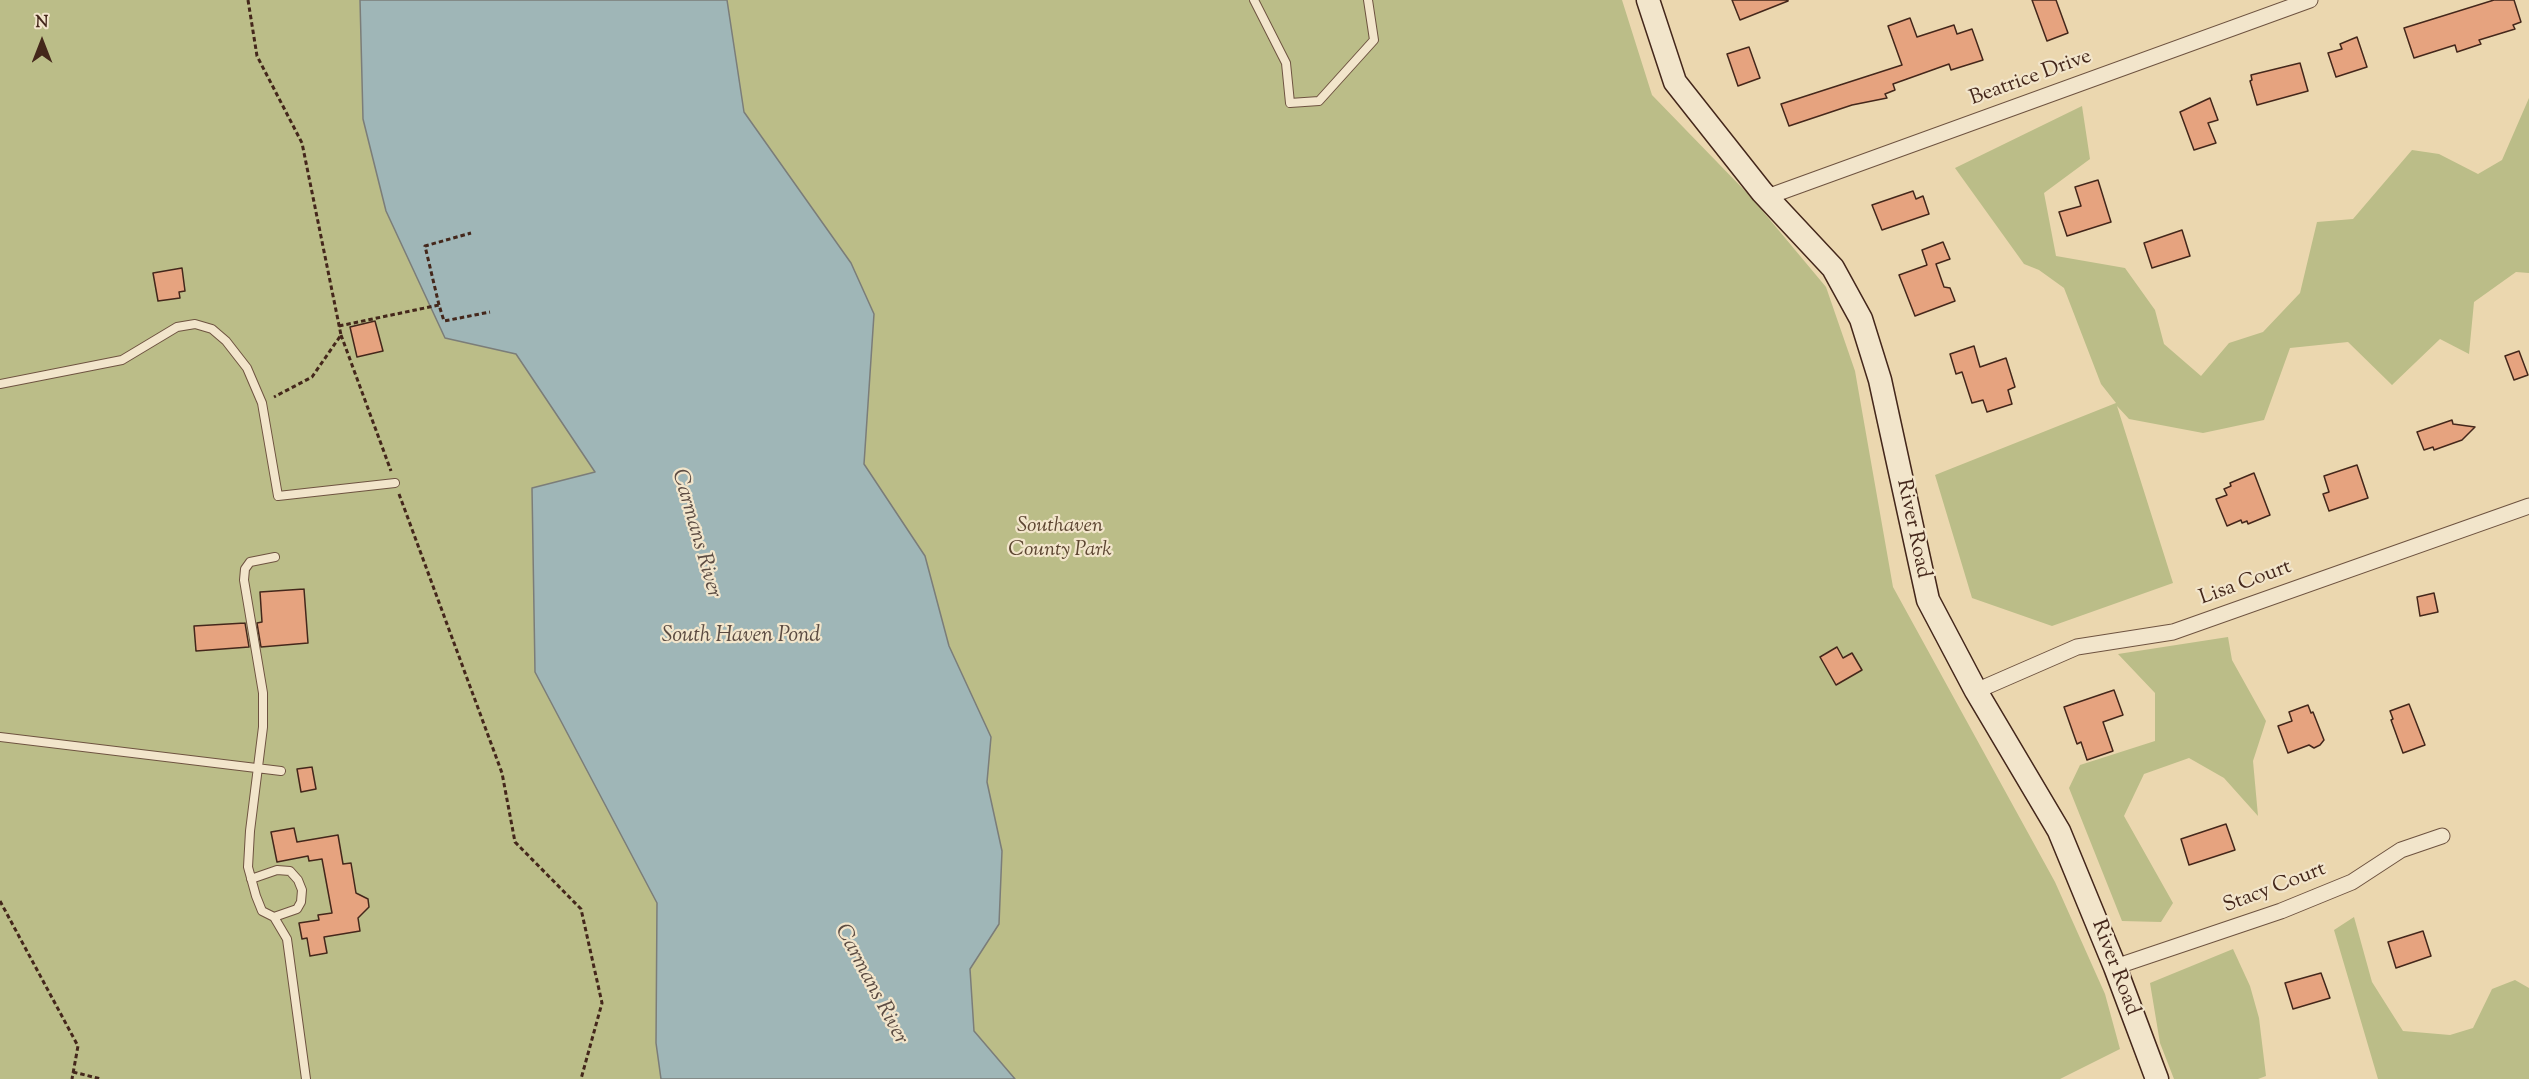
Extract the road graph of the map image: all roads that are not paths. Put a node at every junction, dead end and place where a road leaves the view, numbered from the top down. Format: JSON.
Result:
{"nodes":[{"id":1,"x":1254,"y":0,"type":"edge"},
{"id":2,"x":1368,"y":0,"type":"edge"},
{"id":3,"x":1648,"y":0,"type":"edge"},
{"id":4,"x":2310,"y":0,"type":"edge"},
{"id":5,"x":1767,"y":197,"type":"junction"},
{"id":6,"x":0,"y":384,"type":"edge"},
{"id":7,"x":395,"y":483,"type":"road end"},
{"id":8,"x":2529,"y":506,"type":"edge"},
{"id":9,"x":275,"y":557,"type":"dead end"},
{"id":10,"x":1976,"y":691,"type":"junction"},
{"id":11,"x":0,"y":736,"type":"edge"},
{"id":12,"x":259,"y":769,"type":"junction"},
{"id":13,"x":281,"y":771,"type":"dead end"},
{"id":14,"x":2442,"y":836,"type":"dead end"},
{"id":15,"x":251,"y":879,"type":"junction"},
{"id":16,"x":274,"y":917,"type":"junction"},
{"id":17,"x":2115,"y":967,"type":"junction"},
{"id":18,"x":306,"y":1079,"type":"edge"},
{"id":19,"x":2157,"y":1079,"type":"edge"}],
"edges":[{"from":1,"to":2,"type":"lane"},
{"from":3,"to":5,"type":"street","name":"River Road"},
{"from":4,"to":5,"type":"street","name":"Beatrice Drive"},
{"from":5,"to":10,"type":"street","name":"River Road"},
{"from":6,"to":7,"type":"lane"},
{"from":8,"to":10,"type":"street","name":"Lisa Court"},
{"from":9,"to":12,"type":"lane"},
{"from":10,"to":17,"type":"street","name":"River Road"},
{"from":11,"to":12,"type":"lane"},
{"from":12,"to":13,"type":"lane"},
{"from":12,"to":15,"type":"lane"},
{"from":14,"to":17,"type":"street","name":"Stacy Court"},
{"from":15,"to":16,"type":"lane"},
{"from":15,"to":16,"type":"lane"},
{"from":16,"to":18,"type":"lane"},
{"from":17,"to":19,"type":"street","name":"River Road"}]}
